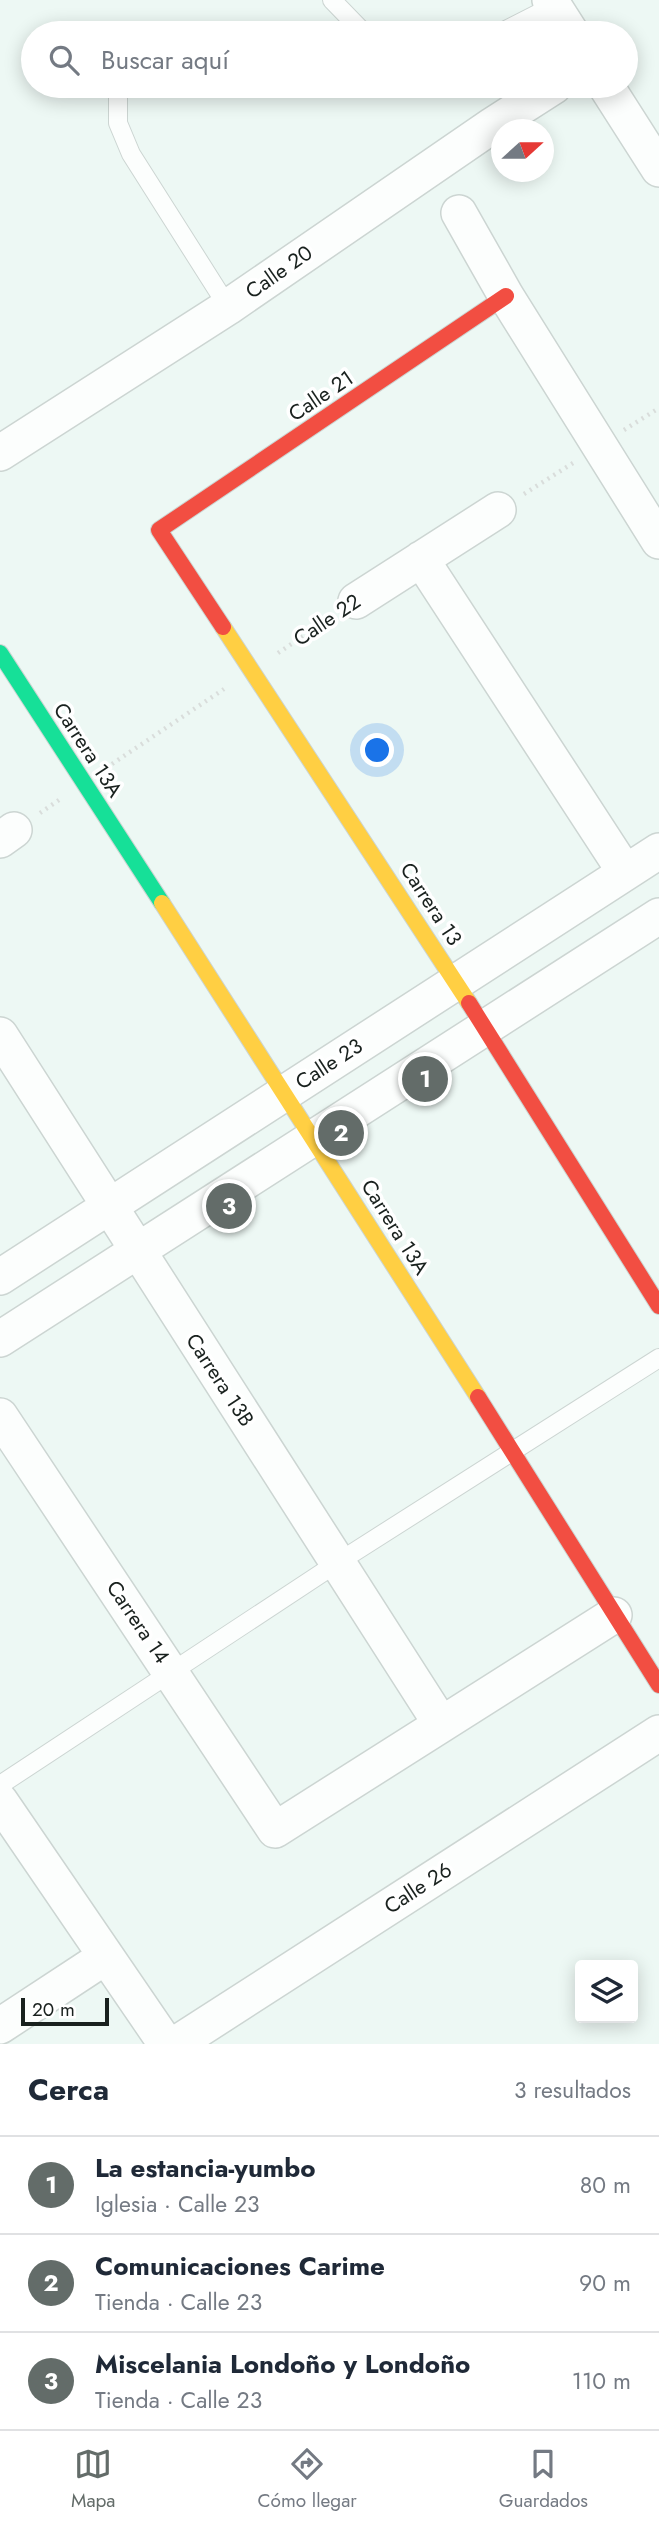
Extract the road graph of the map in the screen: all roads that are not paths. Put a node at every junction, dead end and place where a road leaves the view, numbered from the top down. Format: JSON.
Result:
{"nodes":[{"id":1,"x":332,"y":0,"type":"edge"},
{"id":2,"x":560,"y":10,"type":"edge"},
{"id":3,"x":352,"y":21,"type":"edge"},
{"id":4,"x":531,"y":21,"type":"edge"},
{"id":5,"x":118,"y":98,"type":"edge"},
{"id":6,"x":535,"y":98,"type":"edge"},
{"id":7,"x":614,"y":98,"type":"edge"},
{"id":8,"x":659,"y":169,"type":"edge"},
{"id":9,"x":459,"y":213,"type":"dead end"},
{"id":10,"x":506,"y":296,"type":"junction"},
{"id":11,"x":228,"y":307,"type":"junction"},
{"id":12,"x":0,"y":453,"type":"edge"},
{"id":13,"x":498,"y":510,"type":"road end"},
{"id":14,"x":159,"y":530,"type":"joint"},
{"id":15,"x":659,"y":541,"type":"edge"},
{"id":16,"x":421,"y":559,"type":"junction"},
{"id":17,"x":356,"y":601,"type":"road end"},
{"id":18,"x":0,"y":653,"type":"edge"},
{"id":19,"x":659,"y":851,"type":"edge"},
{"id":20,"x":625,"y":872,"type":"junction"},
{"id":21,"x":657,"y":921,"type":"edge"},
{"id":22,"x":456,"y":982,"type":"junction"},
{"id":23,"x":485,"y":1028,"type":"junction"},
{"id":24,"x":0,"y":1035,"type":"edge"},
{"id":25,"x":284,"y":1093,"type":"junction"},
{"id":26,"x":314,"y":1138,"type":"junction"},
{"id":27,"x":110,"y":1206,"type":"junction"},
{"id":28,"x":138,"y":1251,"type":"junction"},
{"id":29,"x":0,"y":1277,"type":"edge"},
{"id":30,"x":659,"y":1306,"type":"edge"},
{"id":31,"x":0,"y":1339,"type":"edge"},
{"id":32,"x":659,"y":1358,"type":"edge"},
{"id":33,"x":0,"y":1416,"type":"edge"},
{"id":34,"x":511,"y":1451,"type":"junction"},
{"id":35,"x":337,"y":1563,"type":"junction"},
{"id":36,"x":614,"y":1615,"type":"junction"},
{"id":37,"x":172,"y":1672,"type":"junction"},
{"id":38,"x":659,"y":1685,"type":"edge"},
{"id":39,"x":442,"y":1724,"type":"junction"},
{"id":40,"x":659,"y":1733,"type":"edge"},
{"id":41,"x":0,"y":1785,"type":"edge"},
{"id":42,"x":0,"y":1801,"type":"edge"},
{"id":43,"x":105,"y":1956,"type":"junction"},
{"id":44,"x":0,"y":2026,"type":"edge"},
{"id":45,"x":166,"y":2044,"type":"edge"},
{"id":46,"x":176,"y":2044,"type":"edge"}],
"edges":[{"from":1,"to":3,"type":"lane"},
{"from":2,"to":4,"type":"lane"},
{"from":5,"to":11,"type":"lane"},
{"from":6,"to":11,"type":"street","name":"Calle 20"},
{"from":7,"to":8,"type":"street"},
{"from":9,"to":10,"type":"street"},
{"from":10,"to":14,"type":"street","name":"Calle 21"},
{"from":10,"to":15,"type":"street"},
{"from":11,"to":12,"type":"street","name":"Calle 20"},
{"from":13,"to":16,"type":"street","name":"Calle 22"},
{"from":14,"to":22,"type":"street","name":"Carrera 13"},
{"from":16,"to":17,"type":"street","name":"Calle 22"},
{"from":16,"to":20,"type":"street"},
{"from":18,"to":25,"type":"street","name":"Carrera 13A"},
{"from":19,"to":20,"type":"street","name":"Calle 23"},
{"from":20,"to":22,"type":"street","name":"Calle 23"},
{"from":21,"to":23,"type":"street"},
{"from":22,"to":23,"type":"street","name":"Carrera 13"},
{"from":22,"to":25,"type":"street","name":"Calle 23"},
{"from":23,"to":26,"type":"street"},
{"from":23,"to":30,"type":"street","name":"Carrera 13"},
{"from":24,"to":27,"type":"street","name":"Carrera 13B"},
{"from":25,"to":26,"type":"street","name":"Carrera 13A"},
{"from":25,"to":27,"type":"street","name":"Calle 23"},
{"from":26,"to":28,"type":"street"},
{"from":26,"to":34,"type":"street","name":"Carrera 13A"},
{"from":27,"to":28,"type":"street","name":"Carrera 13B"},
{"from":27,"to":29,"type":"street","name":"Calle 23"},
{"from":28,"to":31,"type":"street"},
{"from":28,"to":35,"type":"street","name":"Carrera 13B"},
{"from":32,"to":34,"type":"lane"},
{"from":33,"to":37,"type":"street","name":"Carrera 14"},
{"from":34,"to":35,"type":"lane"},
{"from":34,"to":36,"type":"street","name":"Carrera 13A"},
{"from":35,"to":37,"type":"lane"},
{"from":35,"to":39,"type":"street","name":"Carrera 13B"},
{"from":36,"to":38,"type":"street","name":"Carrera 13A"},
{"from":36,"to":39,"type":"street"},
{"from":37,"to":39,"type":"street","name":"Carrera 14"},
{"from":37,"to":41,"type":"lane"},
{"from":40,"to":46,"type":"street","name":"Calle 26"},
{"from":42,"to":43,"type":"street"},
{"from":43,"to":44,"type":"street"},
{"from":43,"to":45,"type":"street"}]}
